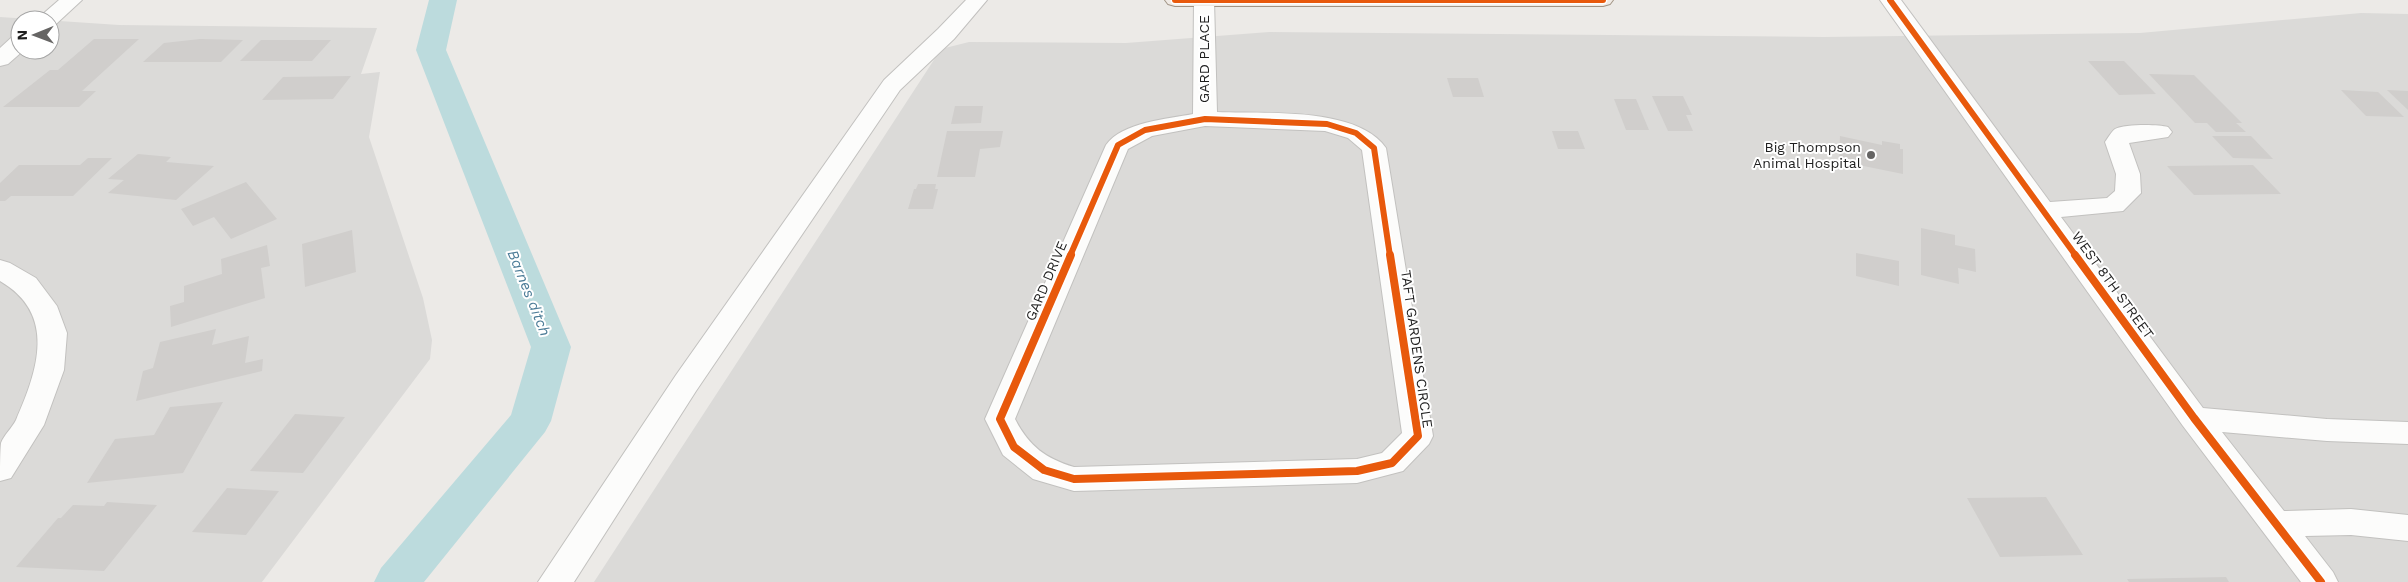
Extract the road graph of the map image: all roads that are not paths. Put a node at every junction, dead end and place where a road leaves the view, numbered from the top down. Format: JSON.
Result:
{"nodes":[{"id":1,"x":72,"y":0,"type":"edge"},
{"id":2,"x":977,"y":0,"type":"edge"},
{"id":3,"x":1175,"y":0,"type":"edge"},
{"id":4,"x":1204,"y":0,"type":"edge"},
{"id":5,"x":1536,"y":0,"type":"edge"},
{"id":6,"x":1603,"y":0,"type":"edge"},
{"id":7,"x":1890,"y":0,"type":"edge"},
{"id":8,"x":60,"y":10,"type":"edge"},
{"id":9,"x":10,"y":50,"type":"edge"},
{"id":10,"x":0,"y":59,"type":"edge"},
{"id":11,"x":1205,"y":119,"type":"junction"},
{"id":12,"x":2160,"y":132,"type":"dead end"},
{"id":13,"x":2043,"y":210,"type":"junction"},
{"id":14,"x":0,"y":269,"type":"edge"},
{"id":15,"x":2194,"y":418,"type":"junction"},
{"id":16,"x":2408,"y":433,"type":"edge"},
{"id":17,"x":0,"y":469,"type":"edge"},
{"id":18,"x":1074,"y":479,"type":"joint"},
{"id":19,"x":2274,"y":524,"type":"junction"},
{"id":20,"x":2408,"y":528,"type":"edge"},
{"id":21,"x":555,"y":582,"type":"edge"},
{"id":22,"x":2321,"y":582,"type":"edge"}],
"edges":[{"from":1,"to":8,"type":"street"},
{"from":2,"to":21,"type":"street"},
{"from":3,"to":4,"type":"main road"},
{"from":4,"to":5,"type":"main road"},
{"from":4,"to":11,"type":"street","name":"GARD PLACE"},
{"from":5,"to":6,"type":"main road"},
{"from":7,"to":13,"type":"street","name":"WEST 8TH STREET"},
{"from":9,"to":10,"type":"street"},
{"from":11,"to":18,"type":"street","name":"GARD DRIVE"},
{"from":11,"to":18,"type":"street","name":"TAFT GARDENS CIRCLE"},
{"from":12,"to":13,"type":"street"},
{"from":13,"to":15,"type":"street","name":"WEST 8TH STREET"},
{"from":14,"to":17,"type":"street"},
{"from":15,"to":16,"type":"street"},
{"from":15,"to":19,"type":"street","name":"WEST 8TH STREET"},
{"from":19,"to":20,"type":"street"},
{"from":19,"to":22,"type":"street","name":"WEST 8TH STREET"}]}
